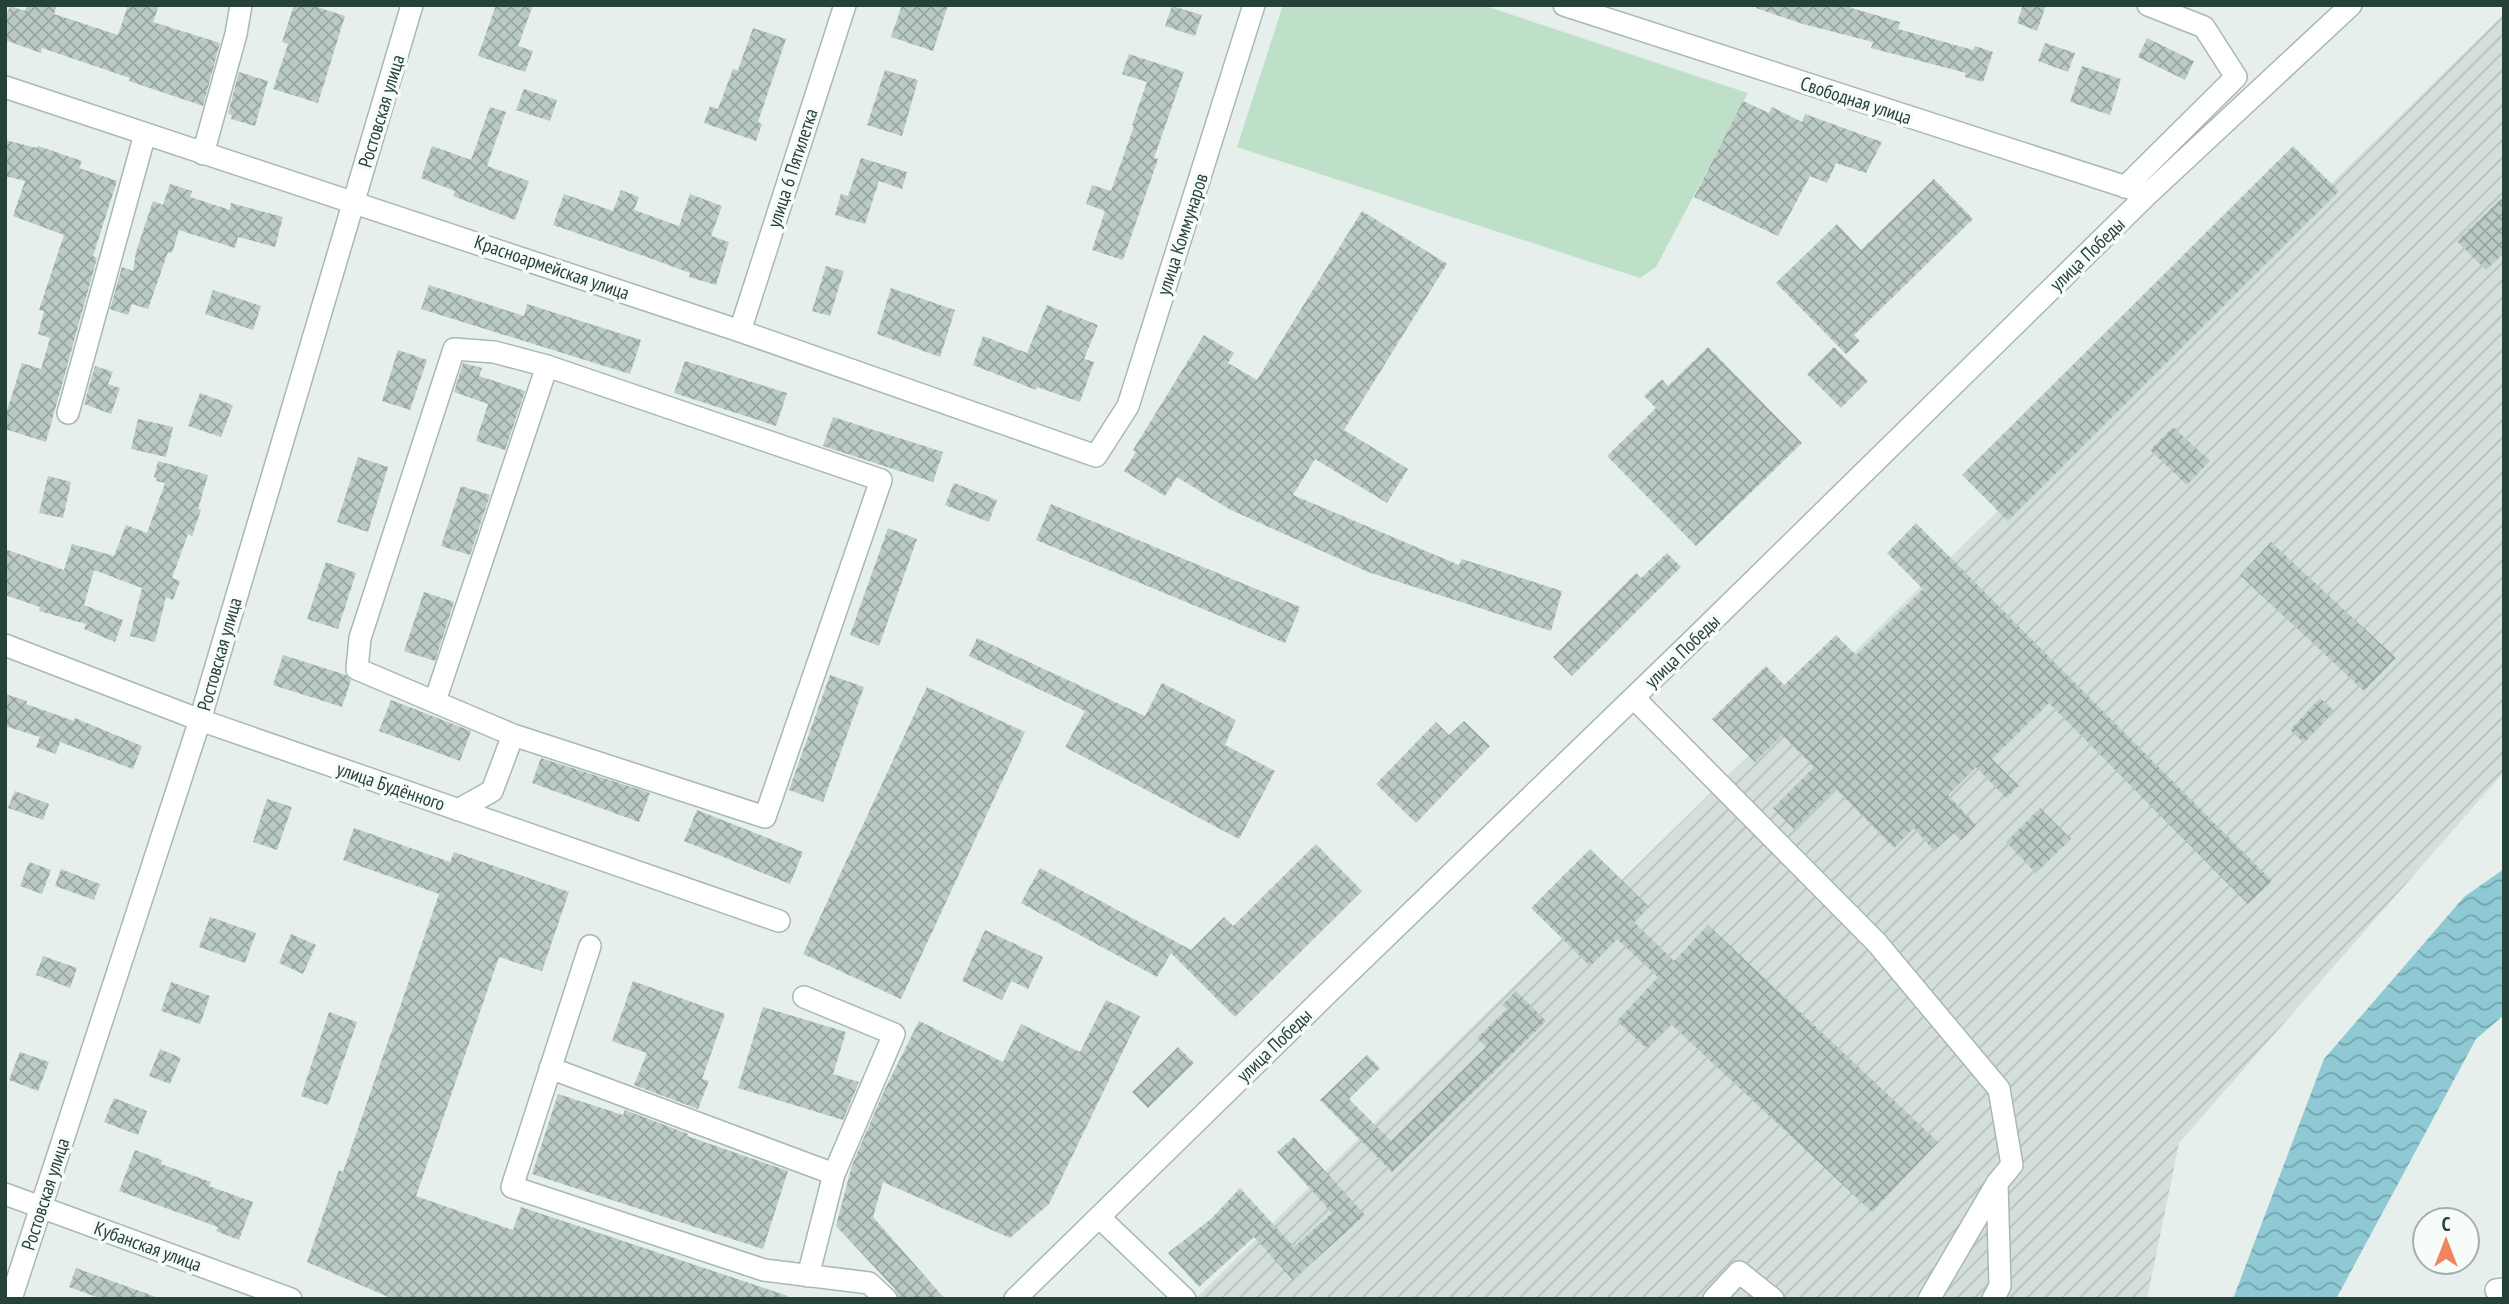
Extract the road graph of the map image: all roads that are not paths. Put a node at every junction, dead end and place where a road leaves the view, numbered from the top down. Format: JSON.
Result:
{"nodes":[{"id":1,"x":241,"y":5,"type":"edge"},
{"id":2,"x":412,"y":5,"type":"edge"},
{"id":3,"x":845,"y":5,"type":"edge"},
{"id":4,"x":1254,"y":5,"type":"edge"},
{"id":5,"x":1564,"y":5,"type":"edge"},
{"id":6,"x":2148,"y":5,"type":"edge"},
{"id":7,"x":2351,"y":5,"type":"edge"},
{"id":8,"x":5,"y":87,"type":"edge"},
{"id":9,"x":145,"y":134,"type":"junction"},
{"id":10,"x":203,"y":154,"type":"junction"},
{"id":11,"x":2125,"y":187,"type":"junction"},
{"id":12,"x":2148,"y":194,"type":"junction"},
{"id":13,"x":354,"y":201,"type":"junction"},
{"id":14,"x":740,"y":331,"type":"junction"},
{"id":15,"x":547,"y":366,"type":"junction"},
{"id":16,"x":68,"y":413,"type":"dead end"},
{"id":17,"x":1096,"y":456,"type":"joint"},
{"id":18,"x":5,"y":645,"type":"edge"},
{"id":19,"x":1634,"y":698,"type":"junction"},
{"id":20,"x":435,"y":701,"type":"junction"},
{"id":21,"x":200,"y":720,"type":"junction"},
{"id":22,"x":513,"y":735,"type":"junction"},
{"id":23,"x":458,"y":810,"type":"junction"},
{"id":24,"x":779,"y":921,"type":"dead end"},
{"id":25,"x":590,"y":946,"type":"dead end"},
{"id":26,"x":804,"y":997,"type":"dead end"},
{"id":27,"x":550,"y":1068,"type":"junction"},
{"id":28,"x":834,"y":1174,"type":"junction"},
{"id":29,"x":1997,"y":1183,"type":"junction"},
{"id":30,"x":5,"y":1194,"type":"edge"},
{"id":31,"x":41,"y":1207,"type":"junction"},
{"id":32,"x":1099,"y":1217,"type":"junction"},
{"id":33,"x":808,"y":1276,"type":"junction"},
{"id":34,"x":11,"y":1299,"type":"edge"},
{"id":35,"x":291,"y":1299,"type":"edge"},
{"id":36,"x":886,"y":1299,"type":"edge"},
{"id":37,"x":1015,"y":1299,"type":"edge"},
{"id":38,"x":1185,"y":1299,"type":"edge"},
{"id":39,"x":1714,"y":1299,"type":"edge"},
{"id":40,"x":1773,"y":1299,"type":"edge"},
{"id":41,"x":1929,"y":1299,"type":"edge"},
{"id":42,"x":1993,"y":1299,"type":"edge"}],
"edges":[{"from":1,"to":10,"type":"street"},
{"from":2,"to":13,"type":"street","name":"Ростовская улица"},
{"from":3,"to":14,"type":"street","name":"улица 6 Пятилетка"},
{"from":4,"to":17,"type":"street","name":"улица Коммунаров"},
{"from":5,"to":11,"type":"street","name":"Свободная улица"},
{"from":6,"to":11,"type":"street"},
{"from":7,"to":12,"type":"street","name":"улица Победы"},
{"from":8,"to":9,"type":"street","name":"Красноармейская улица"},
{"from":9,"to":10,"type":"street","name":"Красноармейская улица"},
{"from":9,"to":16,"type":"street"},
{"from":10,"to":13,"type":"street","name":"Красноармейская улица"},
{"from":11,"to":12,"type":"street","name":"Свободная улица"},
{"from":12,"to":19,"type":"street","name":"улица Победы"},
{"from":13,"to":14,"type":"street","name":"Красноармейская улица"},
{"from":13,"to":21,"type":"street","name":"Ростовская улица"},
{"from":14,"to":17,"type":"street","name":"Красноармейская улица"},
{"from":15,"to":20,"type":"street"},
{"from":15,"to":20,"type":"street"},
{"from":15,"to":22,"type":"street"},
{"from":18,"to":21,"type":"street","name":"улица Будённого"},
{"from":19,"to":29,"type":"street"},
{"from":19,"to":32,"type":"street","name":"улица Победы"},
{"from":20,"to":22,"type":"street"},
{"from":21,"to":23,"type":"street","name":"улица Будённого"},
{"from":21,"to":31,"type":"street","name":"Ростовская улица"},
{"from":22,"to":23,"type":"street"},
{"from":23,"to":24,"type":"street","name":"улица Будённого"},
{"from":25,"to":27,"type":"street"},
{"from":26,"to":28,"type":"street"},
{"from":27,"to":28,"type":"street"},
{"from":27,"to":33,"type":"street"},
{"from":28,"to":33,"type":"street"},
{"from":29,"to":41,"type":"street"},
{"from":29,"to":42,"type":"street"},
{"from":30,"to":31,"type":"street","name":"Кубанская улица"},
{"from":31,"to":34,"type":"street","name":"Ростовская улица"},
{"from":31,"to":35,"type":"street","name":"Кубанская улица"},
{"from":32,"to":37,"type":"street","name":"улица Победы"},
{"from":32,"to":38,"type":"street"},
{"from":33,"to":36,"type":"street"},
{"from":39,"to":40,"type":"street"}]}
